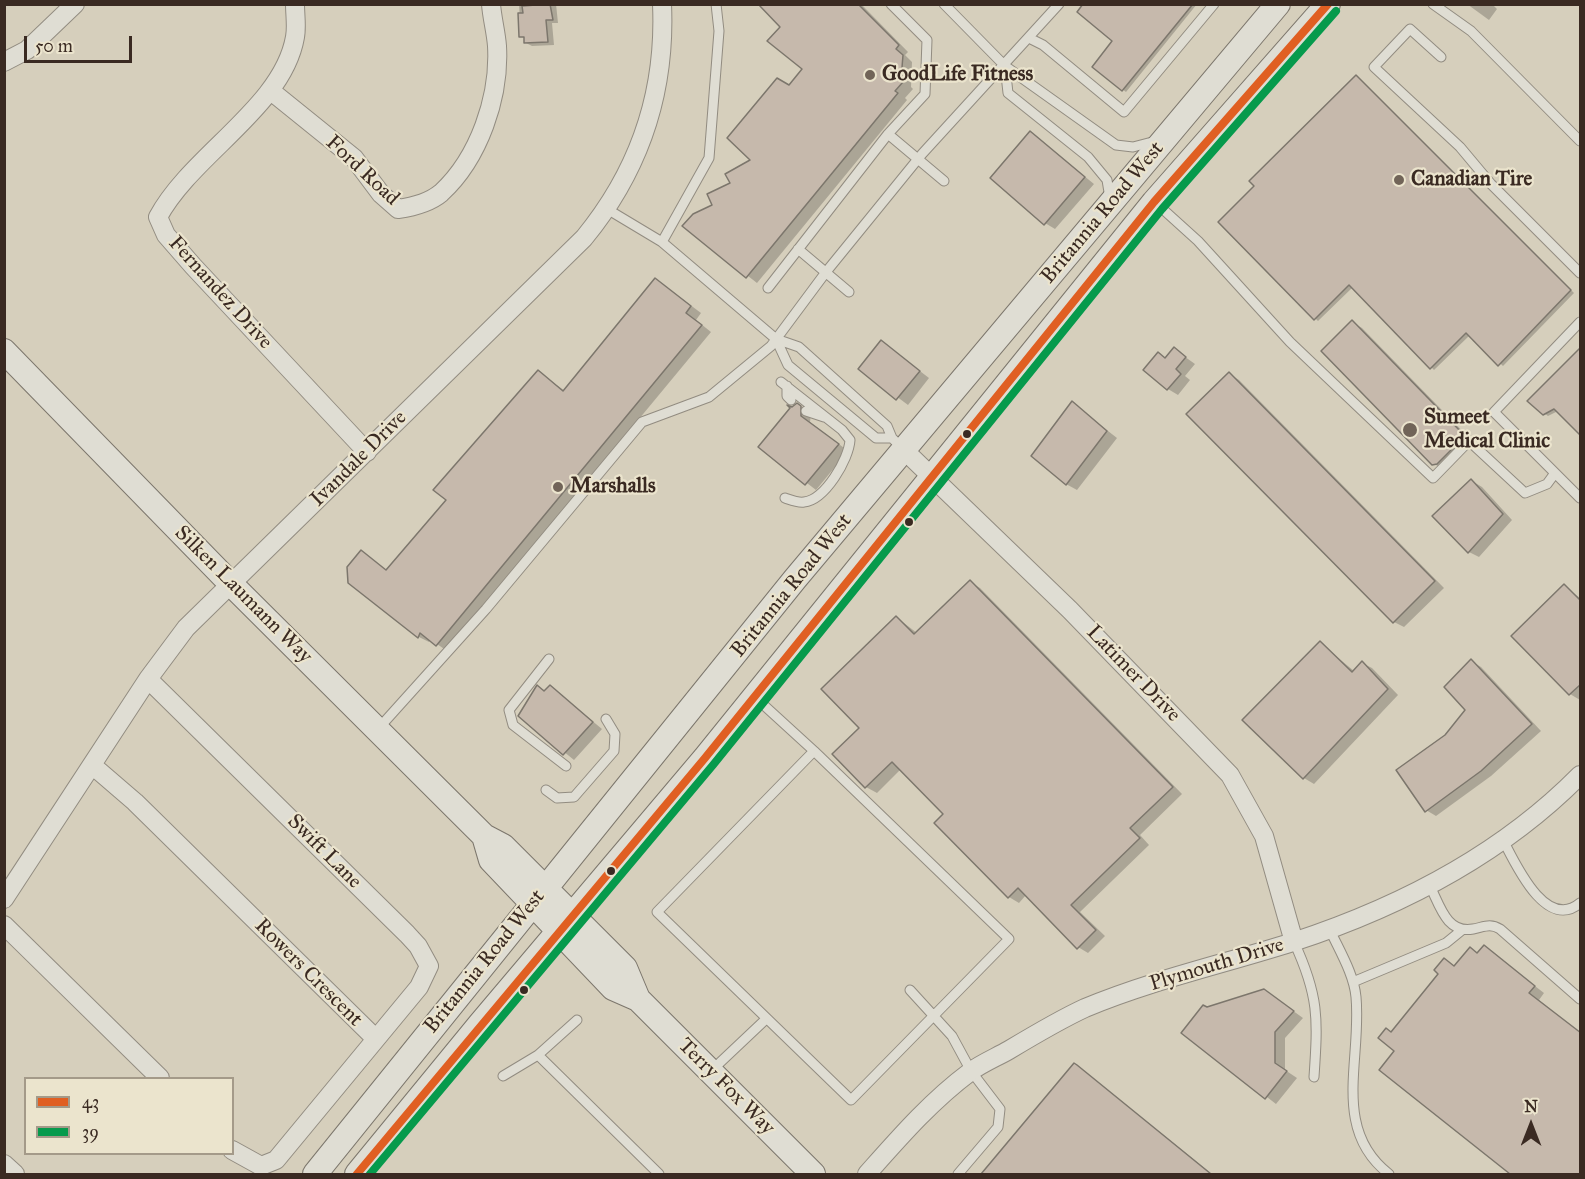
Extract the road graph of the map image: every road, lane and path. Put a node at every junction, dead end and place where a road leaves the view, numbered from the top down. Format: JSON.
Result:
{"nodes":[{"id":1,"x":75,"y":4,"type":"edge"},
{"id":2,"x":295,"y":4,"type":"edge"},
{"id":3,"x":491,"y":4,"type":"edge"},
{"id":4,"x":662,"y":4,"type":"edge"},
{"id":5,"x":716,"y":4,"type":"edge"},
{"id":6,"x":891,"y":4,"type":"edge"},
{"id":7,"x":944,"y":4,"type":"edge"},
{"id":8,"x":1059,"y":4,"type":"edge"},
{"id":9,"x":1214,"y":4,"type":"edge"},
{"id":10,"x":1278,"y":4,"type":"edge"},
{"id":11,"x":1328,"y":4,"type":"edge"},
{"id":12,"x":1433,"y":4,"type":"edge"},
{"id":13,"x":1029,"y":38,"type":"junction"},
{"id":14,"x":1441,"y":57,"type":"dead end"},
{"id":15,"x":4,"y":62,"type":"edge"},
{"id":16,"x":1005,"y":66,"type":"junction"},
{"id":17,"x":271,"y":90,"type":"junction"},
{"id":18,"x":888,"y":134,"type":"junction"},
{"id":19,"x":1164,"y":138,"type":"junction"},
{"id":20,"x":1581,"y":141,"type":"edge"},
{"id":21,"x":918,"y":159,"type":"junction"},
{"id":22,"x":944,"y":181,"type":"dead end"},
{"id":23,"x":1154,"y":202,"type":"junction"},
{"id":24,"x":1111,"y":206,"type":"junction"},
{"id":25,"x":608,"y":209,"type":"junction"},
{"id":26,"x":662,"y":242,"type":"junction"},
{"id":27,"x":798,"y":249,"type":"junction"},
{"id":28,"x":826,"y":272,"type":"junction"},
{"id":29,"x":1581,"y":273,"type":"edge"},
{"id":30,"x":768,"y":288,"type":"dead end"},
{"id":31,"x":849,"y":292,"type":"dead end"},
{"id":32,"x":1581,"y":322,"type":"edge"},
{"id":33,"x":776,"y":339,"type":"junction"},
{"id":34,"x":4,"y":351,"type":"edge"},
{"id":35,"x":791,"y":400,"type":"dead end"},
{"id":36,"x":806,"y":411,"type":"dead end"},
{"id":37,"x":827,"y":418,"type":"junction"},
{"id":38,"x":898,"y":444,"type":"junction"},
{"id":39,"x":367,"y":452,"type":"junction"},
{"id":40,"x":1555,"y":473,"type":"junction"},
{"id":41,"x":932,"y":476,"type":"junction"},
{"id":42,"x":785,"y":498,"type":"dead end"},
{"id":43,"x":1581,"y":498,"type":"edge"},
{"id":44,"x":232,"y":585,"type":"junction"},
{"id":45,"x":549,"y":659,"type":"dead end"},
{"id":46,"x":147,"y":679,"type":"junction"},
{"id":47,"x":754,"y":697,"type":"junction"},
{"id":48,"x":606,"y":719,"type":"dead end"},
{"id":49,"x":378,"y":729,"type":"junction"},
{"id":50,"x":814,"y":751,"type":"junction"},
{"id":51,"x":92,"y":765,"type":"junction"},
{"id":52,"x":566,"y":766,"type":"dead end"},
{"id":53,"x":1581,"y":775,"type":"edge"},
{"id":54,"x":546,"y":790,"type":"dead end"},
{"id":55,"x":1503,"y":840,"type":"junction"},
{"id":56,"x":1430,"y":886,"type":"junction"},
{"id":57,"x":538,"y":896,"type":"junction"},
{"id":58,"x":4,"y":899,"type":"edge"},
{"id":59,"x":1578,"y":909,"type":"edge"},
{"id":60,"x":565,"y":923,"type":"junction"},
{"id":61,"x":4,"y":925,"type":"edge"},
{"id":62,"x":1329,"y":928,"type":"junction"},
{"id":63,"x":1462,"y":930,"type":"junction"},
{"id":64,"x":1294,"y":942,"type":"junction"},
{"id":65,"x":1353,"y":982,"type":"junction"},
{"id":66,"x":910,"y":990,"type":"dead end"},
{"id":67,"x":1581,"y":999,"type":"edge"},
{"id":68,"x":934,"y":1016,"type":"junction"},
{"id":69,"x":577,"y":1020,"type":"dead end"},
{"id":70,"x":765,"y":1020,"type":"junction"},
{"id":71,"x":375,"y":1038,"type":"junction"},
{"id":72,"x":538,"y":1054,"type":"junction"},
{"id":73,"x":711,"y":1071,"type":"junction"},
{"id":74,"x":971,"y":1071,"type":"junction"},
{"id":75,"x":503,"y":1076,"type":"dead end"},
{"id":76,"x":159,"y":1077,"type":"edge"},
{"id":77,"x":1314,"y":1077,"type":"dead end"},
{"id":78,"x":234,"y":1151,"type":"edge"},
{"id":79,"x":4,"y":1164,"type":"edge"},
{"id":80,"x":15,"y":1174,"type":"edge"},
{"id":81,"x":315,"y":1174,"type":"edge"},
{"id":82,"x":357,"y":1174,"type":"edge"},
{"id":83,"x":659,"y":1174,"type":"edge"},
{"id":84,"x":813,"y":1174,"type":"edge"},
{"id":85,"x":867,"y":1174,"type":"edge"},
{"id":86,"x":958,"y":1174,"type":"edge"},
{"id":87,"x":1389,"y":1174,"type":"edge"}],
"edges":[{"from":1,"to":15,"type":"street"},
{"from":2,"to":17,"type":"street","name":"Fernandez Drive"},
{"from":3,"to":17,"type":"street","name":"Ford Road"},
{"from":4,"to":25,"type":"street","name":"Ivandale Drive"},
{"from":5,"to":26,"type":"lane"},
{"from":6,"to":18,"type":"lane"},
{"from":7,"to":16,"type":"lane"},
{"from":8,"to":13,"type":"lane"},
{"from":9,"to":13,"type":"lane"},
{"from":10,"to":19,"type":"main road","name":"Britannia Road West"},
{"from":11,"to":23,"type":"main road","name":"Britannia Road West"},
{"from":12,"to":20,"type":"lane"},
{"from":13,"to":16,"type":"lane"},
{"from":14,"to":29,"type":"lane"},
{"from":16,"to":19,"type":"lane"},
{"from":16,"to":21,"type":"lane"},
{"from":16,"to":24,"type":"lane"},
{"from":17,"to":39,"type":"street","name":"Fernandez Drive"},
{"from":18,"to":21,"type":"lane"},
{"from":18,"to":27,"type":"lane"},
{"from":19,"to":24,"type":"main road","name":"Britannia Road West"},
{"from":21,"to":22,"type":"lane"},
{"from":21,"to":28,"type":"lane"},
{"from":23,"to":40,"type":"lane"},
{"from":23,"to":41,"type":"main road","name":"Britannia Road West"},
{"from":24,"to":38,"type":"main road","name":"Britannia Road West"},
{"from":25,"to":26,"type":"lane"},
{"from":25,"to":39,"type":"street","name":"Ivandale Drive"},
{"from":26,"to":33,"type":"lane"},
{"from":27,"to":28,"type":"lane"},
{"from":27,"to":30,"type":"lane"},
{"from":28,"to":31,"type":"lane"},
{"from":28,"to":33,"type":"lane"},
{"from":32,"to":40,"type":"lane"},
{"from":33,"to":38,"type":"lane"},
{"from":33,"to":38,"type":"lane"},
{"from":33,"to":49,"type":"lane"},
{"from":34,"to":44,"type":"main road","name":"Silken Laumann Way"},
{"from":35,"to":37,"type":"lane"},
{"from":36,"to":37,"type":"lane"},
{"from":37,"to":42,"type":"lane"},
{"from":38,"to":41,"type":"street","name":"Latimer Drive"},
{"from":38,"to":57,"type":"main road","name":"Britannia Road West"},
{"from":39,"to":44,"type":"street","name":"Ivandale Drive"},
{"from":40,"to":43,"type":"lane"},
{"from":41,"to":47,"type":"main road","name":"Britannia Road West"},
{"from":41,"to":64,"type":"street","name":"Latimer Drive"},
{"from":44,"to":46,"type":"street","name":"Ivandale Drive"},
{"from":44,"to":49,"type":"main road","name":"Silken Laumann Way"},
{"from":45,"to":52,"type":"lane"},
{"from":46,"to":51,"type":"street","name":"Ivandale Drive"},
{"from":46,"to":71,"type":"street","name":"Swift Lane"},
{"from":47,"to":50,"type":"lane"},
{"from":47,"to":60,"type":"main road","name":"Britannia Road West"},
{"from":48,"to":54,"type":"lane"},
{"from":49,"to":57,"type":"main road","name":"Silken Laumann Way"},
{"from":50,"to":68,"type":"lane"},
{"from":50,"to":70,"type":"lane"},
{"from":51,"to":58,"type":"street","name":"Ivandale Drive"},
{"from":51,"to":71,"type":"street","name":"Rowers Crescent"},
{"from":53,"to":55,"type":"street","name":"Plymouth Drive"},
{"from":55,"to":56,"type":"street","name":"Plymouth Drive"},
{"from":55,"to":59,"type":"lane"},
{"from":56,"to":62,"type":"street","name":"Plymouth Drive"},
{"from":56,"to":63,"type":"lane"},
{"from":57,"to":60,"type":"main road","name":"Silken Laumann Way"},
{"from":57,"to":81,"type":"main road","name":"Britannia Road West"},
{"from":60,"to":73,"type":"main road","name":"Terry Fox Way"},
{"from":60,"to":82,"type":"main road","name":"Britannia Road West"},
{"from":61,"to":76,"type":"street"},
{"from":62,"to":64,"type":"street","name":"Plymouth Drive"},
{"from":62,"to":65,"type":"lane"},
{"from":63,"to":65,"type":"lane"},
{"from":63,"to":67,"type":"lane"},
{"from":64,"to":74,"type":"street","name":"Plymouth Drive"},
{"from":64,"to":77,"type":"lane"},
{"from":65,"to":87,"type":"lane"},
{"from":66,"to":68,"type":"lane"},
{"from":68,"to":70,"type":"lane"},
{"from":68,"to":74,"type":"lane"},
{"from":69,"to":72,"type":"lane"},
{"from":70,"to":73,"type":"lane"},
{"from":71,"to":78,"type":"street","name":"Rowers Crescent"},
{"from":72,"to":75,"type":"lane"},
{"from":72,"to":83,"type":"lane"},
{"from":73,"to":84,"type":"main road","name":"Terry Fox Way"},
{"from":74,"to":85,"type":"street","name":"Plymouth Drive"},
{"from":74,"to":86,"type":"lane"},
{"from":79,"to":80,"type":"street"}]}
